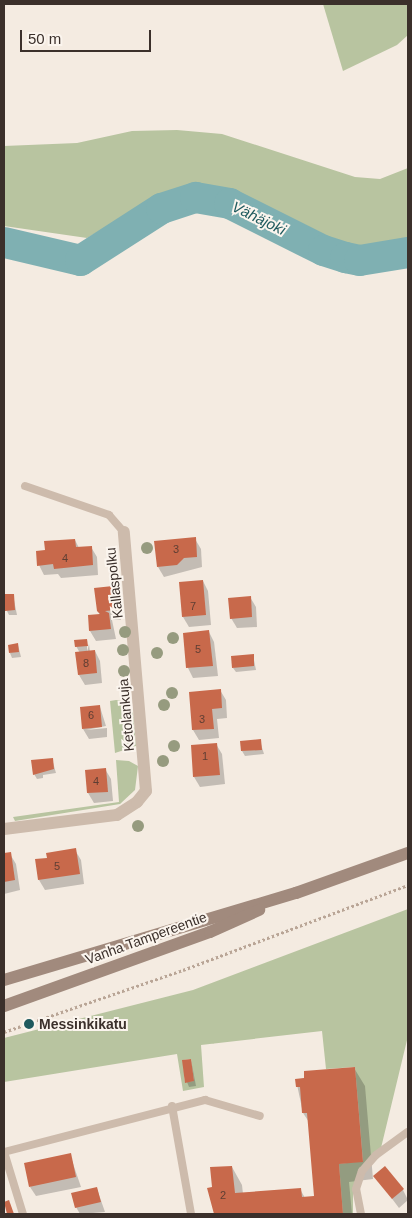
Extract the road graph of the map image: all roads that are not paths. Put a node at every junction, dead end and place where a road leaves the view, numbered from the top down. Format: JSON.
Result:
{"nodes":[{"id":1,"x":25,"y":486,"type":"dead end"},
{"id":2,"x":124,"y":532,"type":"joint"},
{"id":3,"x":134,"y":631,"type":"joint"},
{"id":4,"x":4,"y":829,"type":"edge"},
{"id":5,"x":408,"y":853,"type":"edge"},
{"id":6,"x":296,"y":893,"type":"junction"},
{"id":7,"x":4,"y":980,"type":"edge"},
{"id":8,"x":4,"y":1006,"type":"edge"},
{"id":9,"x":172,"y":1106,"type":"junction"},
{"id":10,"x":260,"y":1116,"type":"dead end"},
{"id":11,"x":408,"y":1132,"type":"edge"},
{"id":12,"x":4,"y":1152,"type":"edge"},
{"id":13,"x":23,"y":1214,"type":"edge"},
{"id":14,"x":191,"y":1214,"type":"edge"},
{"id":15,"x":361,"y":1214,"type":"edge"}],
"edges":[{"from":1,"to":2,"type":"lane"},
{"from":2,"to":3,"type":"street","name":"Kallaspolku"},
{"from":3,"to":4,"type":"street","name":"Ketolankuja"},
{"from":5,"to":6,"type":"main road","name":"Vanha Tampereentie"},
{"from":6,"to":7,"type":"main road","name":"Vanha Tampereentie"},
{"from":6,"to":8,"type":"main road","name":"Vanha Tampereentie"},
{"from":9,"to":10,"type":"lane"},
{"from":9,"to":12,"type":"lane"},
{"from":9,"to":14,"type":"lane"},
{"from":11,"to":15,"type":"lane"},
{"from":12,"to":13,"type":"lane"}]}
